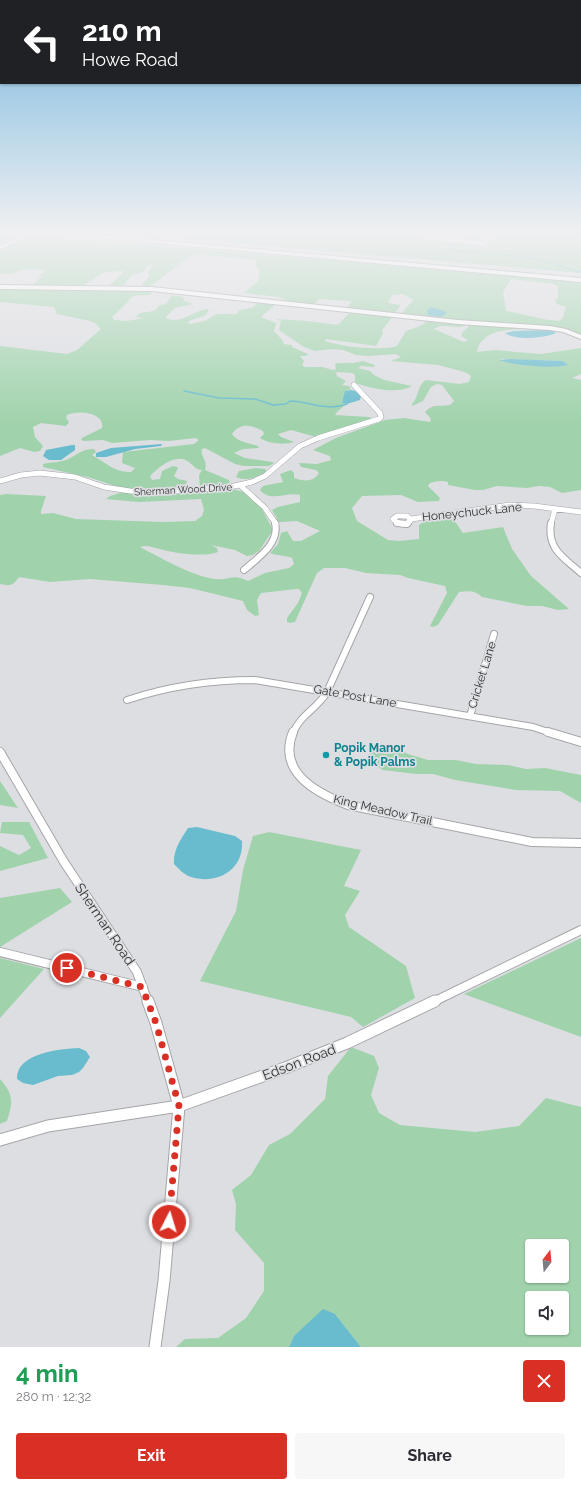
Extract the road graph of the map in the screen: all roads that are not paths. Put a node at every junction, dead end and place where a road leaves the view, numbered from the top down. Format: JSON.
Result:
{"nodes":[{"id":1,"x":225,"y":297,"type":"edge"},
{"id":2,"x":581,"y":337,"type":"edge"},
{"id":3,"x":354,"y":385,"type":"dead end"},
{"id":4,"x":0,"y":481,"type":"edge"},
{"id":5,"x":241,"y":486,"type":"junction"},
{"id":6,"x":556,"y":509,"type":"junction"},
{"id":7,"x":581,"y":512,"type":"edge"},
{"id":8,"x":411,"y":519,"type":"dead end"},
{"id":9,"x":244,"y":570,"type":"dead end"},
{"id":10,"x":581,"y":573,"type":"edge"},
{"id":11,"x":370,"y":597,"type":"dead end"},
{"id":12,"x":494,"y":634,"type":"dead end"},
{"id":13,"x":327,"y":692,"type":"junction"},
{"id":14,"x":127,"y":700,"type":"dead end"},
{"id":15,"x":470,"y":716,"type":"junction"},
{"id":16,"x":581,"y":742,"type":"edge"},
{"id":17,"x":0,"y":752,"type":"edge"},
{"id":18,"x":581,"y":843,"type":"edge"},
{"id":19,"x":581,"y":930,"type":"edge"},
{"id":20,"x":0,"y":952,"type":"edge"},
{"id":21,"x":142,"y":987,"type":"junction"},
{"id":22,"x":179,"y":1106,"type":"junction"},
{"id":23,"x":0,"y":1140,"type":"edge"},
{"id":24,"x":155,"y":1347,"type":"edge"}],
"edges":[{"from":1,"to":2,"type":"street"},
{"from":3,"to":5,"type":"street","name":"Sherman Wood Drive"},
{"from":4,"to":5,"type":"street","name":"Sherman Wood Drive"},
{"from":5,"to":9,"type":"street"},
{"from":6,"to":7,"type":"street","name":"Honeychuck Lane"},
{"from":6,"to":8,"type":"street","name":"Honeychuck Lane"},
{"from":6,"to":10,"type":"street"},
{"from":11,"to":13,"type":"street","name":"King Meadow Trail"},
{"from":12,"to":15,"type":"street","name":"Cricket Lane"},
{"from":13,"to":14,"type":"street","name":"Gate Post Lane"},
{"from":13,"to":15,"type":"street","name":"Gate Post Lane"},
{"from":13,"to":18,"type":"street","name":"King Meadow Trail"},
{"from":15,"to":16,"type":"street","name":"Gate Post Lane"},
{"from":17,"to":21,"type":"street","name":"Sherman Road"},
{"from":19,"to":22,"type":"street","name":"Edson Road"},
{"from":20,"to":21,"type":"street"},
{"from":21,"to":22,"type":"street","name":"Sherman Road"},
{"from":22,"to":23,"type":"street","name":"Edson Road"},
{"from":22,"to":24,"type":"street","name":"Sherman Road"}]}
